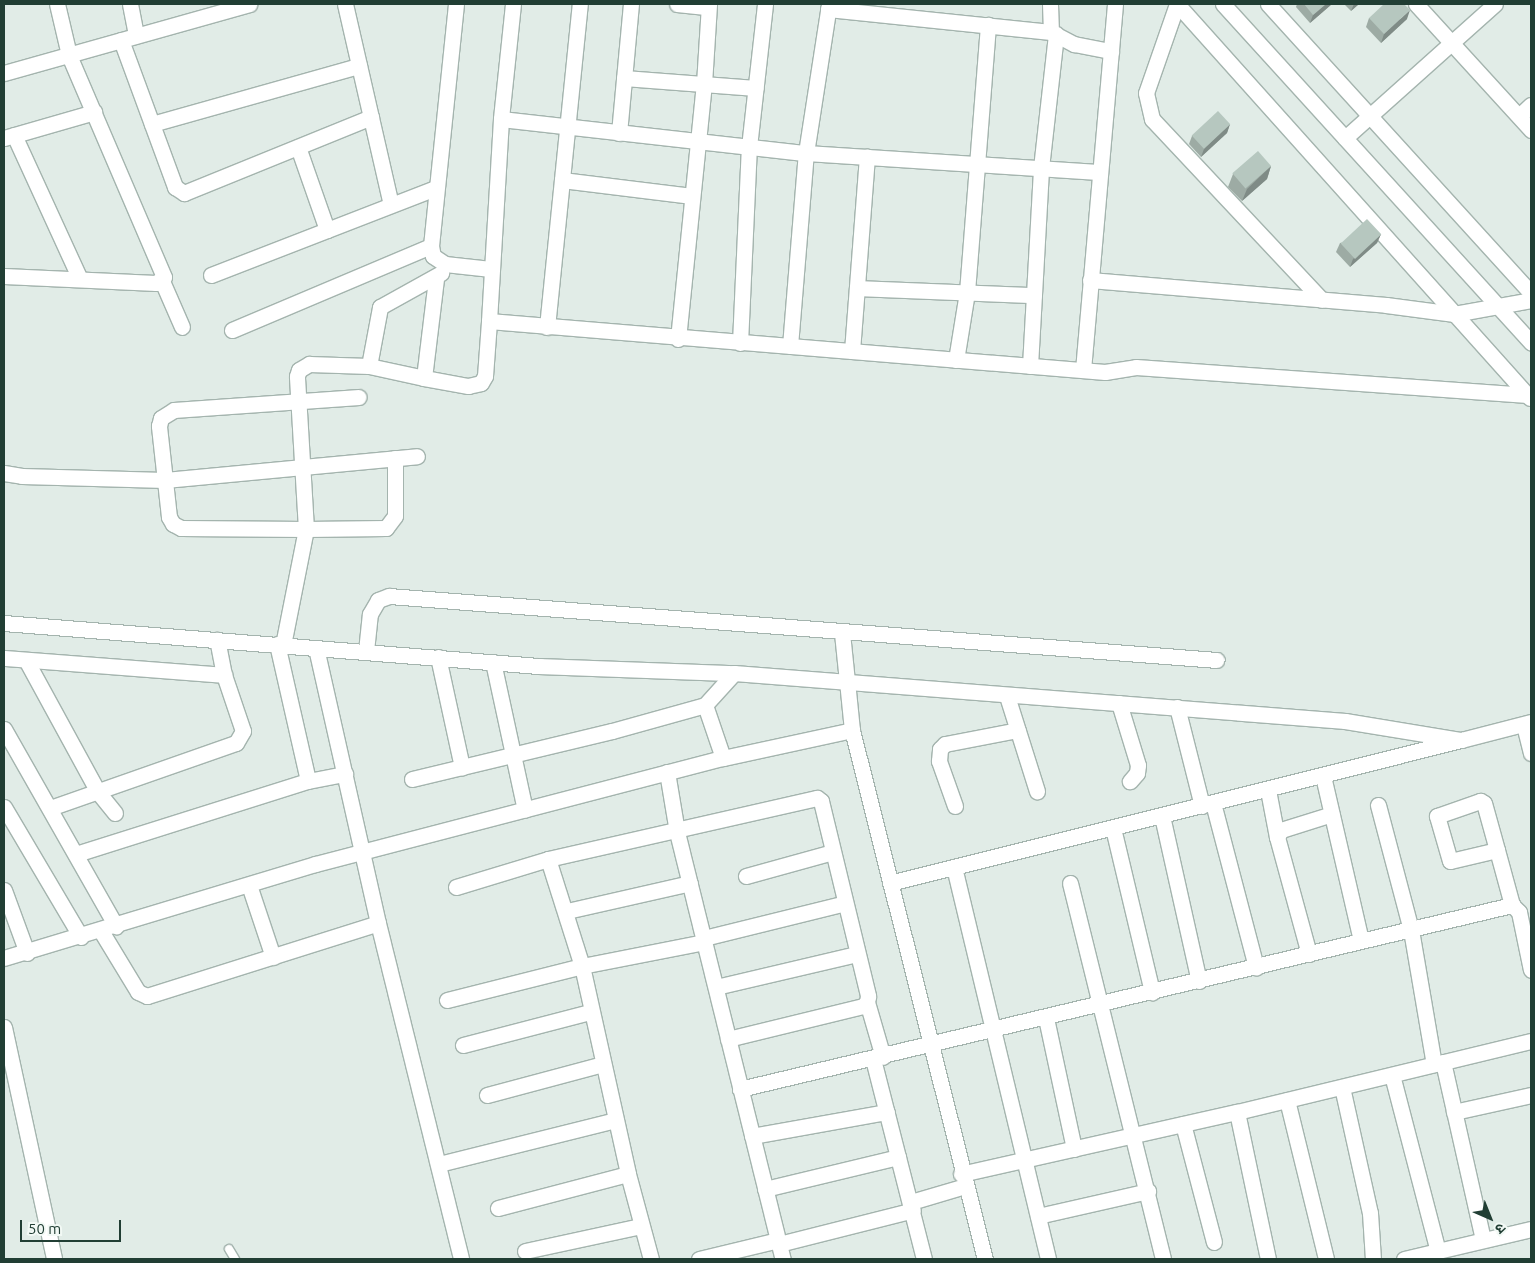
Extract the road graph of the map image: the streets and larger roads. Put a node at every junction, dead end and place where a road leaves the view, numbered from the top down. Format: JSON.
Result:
{"nodes":[{"id":1,"x":57,"y":4,"type":"edge"},
{"id":2,"x":130,"y":4,"type":"edge"},
{"id":3,"x":345,"y":4,"type":"edge"},
{"id":4,"x":456,"y":4,"type":"edge"},
{"id":5,"x":513,"y":4,"type":"edge"},
{"id":6,"x":580,"y":4,"type":"edge"},
{"id":7,"x":631,"y":4,"type":"edge"},
{"id":8,"x":677,"y":4,"type":"edge"},
{"id":9,"x":765,"y":4,"type":"edge"},
{"id":10,"x":1050,"y":4,"type":"edge"},
{"id":11,"x":1115,"y":4,"type":"edge"},
{"id":12,"x":1177,"y":4,"type":"edge"},
{"id":13,"x":1222,"y":4,"type":"edge"},
{"id":14,"x":1268,"y":4,"type":"edge"},
{"id":15,"x":1416,"y":4,"type":"edge"},
{"id":16,"x":1495,"y":4,"type":"edge"},
{"id":17,"x":243,"y":5,"type":"edge"},
{"id":18,"x":708,"y":6,"type":"edge"},
{"id":19,"x":829,"y":6,"type":"edge"},
{"id":20,"x":988,"y":26,"type":"junction"},
{"id":21,"x":1054,"y":33,"type":"junction"},
{"id":22,"x":129,"y":38,"type":"junction"},
{"id":23,"x":1452,"y":43,"type":"junction"},
{"id":24,"x":1110,"y":51,"type":"junction"},
{"id":25,"x":69,"y":55,"type":"junction"},
{"id":26,"x":359,"y":66,"type":"junction"},
{"id":27,"x":4,"y":74,"type":"edge"},
{"id":28,"x":624,"y":78,"type":"junction"},
{"id":29,"x":704,"y":84,"type":"junction"},
{"id":30,"x":756,"y":88,"type":"junction"},
{"id":31,"x":1531,"y":105,"type":"edge"},
{"id":32,"x":94,"y":112,"type":"junction"},
{"id":33,"x":1370,"y":116,"type":"junction"},
{"id":34,"x":1519,"y":116,"type":"junction"},
{"id":35,"x":371,"y":117,"type":"junction"},
{"id":36,"x":502,"y":119,"type":"junction"},
{"id":37,"x":152,"y":124,"type":"junction"},
{"id":38,"x":567,"y":127,"type":"junction"},
{"id":39,"x":1531,"y":130,"type":"edge"},
{"id":40,"x":619,"y":132,"type":"junction"},
{"id":41,"x":9,"y":136,"type":"edge"},
{"id":42,"x":1346,"y":138,"type":"junction"},
{"id":43,"x":698,"y":141,"type":"junction"},
{"id":44,"x":749,"y":147,"type":"junction"},
{"id":45,"x":298,"y":148,"type":"junction"},
{"id":46,"x":806,"y":154,"type":"junction"},
{"id":47,"x":867,"y":157,"type":"junction"},
{"id":48,"x":977,"y":164,"type":"junction"},
{"id":49,"x":1041,"y":168,"type":"junction"},
{"id":50,"x":1098,"y":172,"type":"junction"},
{"id":51,"x":562,"y":180,"type":"junction"},
{"id":52,"x":435,"y":188,"type":"junction"},
{"id":53,"x":692,"y":196,"type":"junction"},
{"id":54,"x":391,"y":205,"type":"junction"},
{"id":55,"x":327,"y":230,"type":"junction"},
{"id":56,"x":431,"y":246,"type":"junction"},
{"id":57,"x":444,"y":264,"type":"junction"},
{"id":58,"x":491,"y":269,"type":"junction"},
{"id":59,"x":211,"y":275,"type":"dead end"},
{"id":60,"x":4,"y":276,"type":"edge"},
{"id":61,"x":80,"y":279,"type":"junction"},
{"id":62,"x":436,"y":279,"type":"junction"},
{"id":63,"x":1090,"y":280,"type":"junction"},
{"id":64,"x":162,"y":281,"type":"junction"},
{"id":65,"x":857,"y":288,"type":"junction"},
{"id":66,"x":967,"y":292,"type":"junction"},
{"id":67,"x":1531,"y":293,"type":"edge"},
{"id":68,"x":1034,"y":295,"type":"junction"},
{"id":69,"x":1322,"y":300,"type":"junction"},
{"id":70,"x":1531,"y":300,"type":"edge"},
{"id":71,"x":1497,"y":306,"type":"junction"},
{"id":72,"x":1454,"y":314,"type":"junction"},
{"id":73,"x":489,"y":321,"type":"junction"},
{"id":74,"x":182,"y":327,"type":"dead end"},
{"id":75,"x":547,"y":327,"type":"junction"},
{"id":76,"x":232,"y":330,"type":"dead end"},
{"id":77,"x":678,"y":339,"type":"junction"},
{"id":78,"x":740,"y":343,"type":"junction"},
{"id":79,"x":1531,"y":343,"type":"edge"},
{"id":80,"x":790,"y":346,"type":"junction"},
{"id":81,"x":852,"y":351,"type":"junction"},
{"id":82,"x":956,"y":360,"type":"junction"},
{"id":83,"x":369,"y":366,"type":"junction"},
{"id":84,"x":1030,"y":366,"type":"junction"},
{"id":85,"x":1083,"y":370,"type":"junction"},
{"id":86,"x":424,"y":378,"type":"junction"},
{"id":87,"x":359,"y":397,"type":"dead end"},
{"id":88,"x":1530,"y":397,"type":"edge"},
{"id":89,"x":300,"y":401,"type":"junction"},
{"id":90,"x":417,"y":456,"type":"dead end"},
{"id":91,"x":395,"y":458,"type":"junction"},
{"id":92,"x":303,"y":468,"type":"junction"},
{"id":93,"x":4,"y":473,"type":"edge"},
{"id":94,"x":165,"y":480,"type":"junction"},
{"id":95,"x":306,"y":529,"type":"junction"},
{"id":96,"x":4,"y":623,"type":"edge"},
{"id":97,"x":842,"y":633,"type":"junction"},
{"id":98,"x":217,"y":640,"type":"junction"},
{"id":99,"x":280,"y":644,"type":"junction"},
{"id":100,"x":316,"y":648,"type":"junction"},
{"id":101,"x":366,"y":651,"type":"junction"},
{"id":102,"x":438,"y":657,"type":"junction"},
{"id":103,"x":4,"y":658,"type":"edge"},
{"id":104,"x":26,"y":660,"type":"junction"},
{"id":105,"x":1218,"y":660,"type":"dead end"},
{"id":106,"x":493,"y":662,"type":"junction"},
{"id":107,"x":734,"y":673,"type":"junction"},
{"id":108,"x":224,"y":675,"type":"junction"},
{"id":109,"x":847,"y":681,"type":"junction"},
{"id":110,"x":1007,"y":696,"type":"junction"},
{"id":111,"x":1119,"y":703,"type":"junction"},
{"id":112,"x":705,"y":705,"type":"junction"},
{"id":113,"x":1177,"y":708,"type":"junction"},
{"id":114,"x":1528,"y":724,"type":"edge"},
{"id":115,"x":4,"y":730,"type":"edge"},
{"id":116,"x":852,"y":730,"type":"junction"},
{"id":117,"x":1018,"y":730,"type":"junction"},
{"id":118,"x":1461,"y":740,"type":"junction"},
{"id":119,"x":1531,"y":753,"type":"edge"},
{"id":120,"x":513,"y":755,"type":"junction"},
{"id":121,"x":723,"y":758,"type":"junction"},
{"id":122,"x":462,"y":767,"type":"junction"},
{"id":123,"x":667,"y":772,"type":"junction"},
{"id":124,"x":345,"y":774,"type":"junction"},
{"id":125,"x":1324,"y":776,"type":"junction"},
{"id":126,"x":412,"y":779,"type":"dead end"},
{"id":127,"x":1130,"y":780,"type":"dead end"},
{"id":128,"x":308,"y":781,"type":"junction"},
{"id":129,"x":1268,"y":790,"type":"junction"},
{"id":130,"x":1037,"y":791,"type":"dead end"},
{"id":131,"x":98,"y":792,"type":"junction"},
{"id":132,"x":1208,"y":805,"type":"junction"},
{"id":133,"x":1378,"y":805,"type":"dead end"},
{"id":134,"x":955,"y":806,"type":"dead end"},
{"id":135,"x":4,"y":807,"type":"edge"},
{"id":136,"x":50,"y":808,"type":"junction"},
{"id":137,"x":525,"y":810,"type":"junction"},
{"id":138,"x":115,"y":813,"type":"dead end"},
{"id":139,"x":1332,"y":814,"type":"junction"},
{"id":140,"x":1162,"y":816,"type":"junction"},
{"id":141,"x":1113,"y":828,"type":"junction"},
{"id":142,"x":677,"y":832,"type":"junction"},
{"id":143,"x":1277,"y":837,"type":"junction"},
{"id":144,"x":1497,"y":850,"type":"junction"},
{"id":145,"x":363,"y":851,"type":"junction"},
{"id":146,"x":833,"y":852,"type":"junction"},
{"id":147,"x":76,"y":854,"type":"junction"},
{"id":148,"x":548,"y":859,"type":"junction"},
{"id":149,"x":954,"y":867,"type":"junction"},
{"id":150,"x":746,"y":876,"type":"dead end"},
{"id":151,"x":690,"y":883,"type":"junction"},
{"id":152,"x":890,"y":883,"type":"junction"},
{"id":153,"x":1070,"y":883,"type":"dead end"},
{"id":154,"x":249,"y":885,"type":"junction"},
{"id":155,"x":456,"y":887,"type":"dead end"},
{"id":156,"x":4,"y":890,"type":"edge"},
{"id":157,"x":846,"y":902,"type":"junction"},
{"id":158,"x":1512,"y":905,"type":"junction"},
{"id":159,"x":567,"y":911,"type":"junction"},
{"id":160,"x":378,"y":923,"type":"junction"},
{"id":161,"x":108,"y":928,"type":"junction"},
{"id":162,"x":1411,"y":930,"type":"junction"},
{"id":163,"x":81,"y":937,"type":"junction"},
{"id":164,"x":704,"y":940,"type":"junction"},
{"id":165,"x":1361,"y":942,"type":"junction"},
{"id":166,"x":27,"y":953,"type":"junction"},
{"id":167,"x":857,"y":954,"type":"junction"},
{"id":168,"x":1309,"y":954,"type":"junction"},
{"id":169,"x":273,"y":957,"type":"junction"},
{"id":170,"x":4,"y":958,"type":"edge"},
{"id":171,"x":582,"y":966,"type":"junction"},
{"id":172,"x":1256,"y":967,"type":"junction"},
{"id":173,"x":1531,"y":970,"type":"edge"},
{"id":174,"x":1198,"y":980,"type":"junction"},
{"id":175,"x":716,"y":987,"type":"junction"},
{"id":176,"x":1152,"y":992,"type":"junction"},
{"id":177,"x":447,"y":1000,"type":"dead end"},
{"id":178,"x":867,"y":1002,"type":"junction"},
{"id":179,"x":1101,"y":1004,"type":"junction"},
{"id":180,"x":590,"y":1012,"type":"junction"},
{"id":181,"x":1046,"y":1018,"type":"junction"},
{"id":182,"x":4,"y":1026,"type":"edge"},
{"id":183,"x":993,"y":1031,"type":"junction"},
{"id":184,"x":728,"y":1039,"type":"junction"},
{"id":185,"x":1531,"y":1041,"type":"edge"},
{"id":186,"x":463,"y":1045,"type":"dead end"},
{"id":187,"x":930,"y":1046,"type":"junction"},
{"id":188,"x":878,"y":1058,"type":"junction"},
{"id":189,"x":1438,"y":1063,"type":"junction"},
{"id":190,"x":604,"y":1064,"type":"junction"},
{"id":191,"x":1392,"y":1075,"type":"junction"},
{"id":192,"x":1342,"y":1087,"type":"junction"},
{"id":193,"x":740,"y":1089,"type":"junction"},
{"id":194,"x":487,"y":1095,"type":"dead end"},
{"id":195,"x":1531,"y":1095,"type":"edge"},
{"id":196,"x":1287,"y":1100,"type":"junction"},
{"id":197,"x":886,"y":1112,"type":"junction"},
{"id":198,"x":1237,"y":1112,"type":"junction"},
{"id":199,"x":1454,"y":1112,"type":"junction"},
{"id":200,"x":616,"y":1120,"type":"junction"},
{"id":201,"x":1183,"y":1124,"type":"junction"},
{"id":202,"x":1135,"y":1135,"type":"junction"},
{"id":203,"x":752,"y":1136,"type":"junction"},
{"id":204,"x":1074,"y":1149,"type":"junction"},
{"id":205,"x":898,"y":1157,"type":"junction"},
{"id":206,"x":1025,"y":1160,"type":"junction"},
{"id":207,"x":439,"y":1164,"type":"junction"},
{"id":208,"x":628,"y":1174,"type":"junction"},
{"id":209,"x":963,"y":1180,"type":"junction"},
{"id":210,"x":765,"y":1189,"type":"junction"},
{"id":211,"x":1148,"y":1191,"type":"junction"},
{"id":212,"x":912,"y":1206,"type":"junction"},
{"id":213,"x":498,"y":1208,"type":"dead end"},
{"id":214,"x":1038,"y":1216,"type":"junction"},
{"id":215,"x":642,"y":1226,"type":"junction"},
{"id":216,"x":1531,"y":1229,"type":"edge"},
{"id":217,"x":1483,"y":1240,"type":"junction"},
{"id":218,"x":778,"y":1242,"type":"junction"},
{"id":219,"x":1214,"y":1242,"type":"dead end"},
{"id":220,"x":525,"y":1251,"type":"dead end"},
{"id":221,"x":1438,"y":1251,"type":"junction"},
{"id":222,"x":54,"y":1259,"type":"edge"},
{"id":223,"x":462,"y":1259,"type":"edge"},
{"id":224,"x":651,"y":1259,"type":"edge"},
{"id":225,"x":699,"y":1259,"type":"edge"},
{"id":226,"x":783,"y":1259,"type":"edge"},
{"id":227,"x":924,"y":1259,"type":"edge"},
{"id":228,"x":985,"y":1259,"type":"edge"},
{"id":229,"x":1048,"y":1259,"type":"edge"},
{"id":230,"x":1163,"y":1259,"type":"edge"},
{"id":231,"x":1268,"y":1259,"type":"edge"},
{"id":232,"x":1326,"y":1259,"type":"edge"},
{"id":233,"x":1373,"y":1259,"type":"edge"},
{"id":234,"x":1404,"y":1259,"type":"edge"}],
"edges":[{"from":1,"to":25,"type":"street"},
{"from":2,"to":22,"type":"street"},
{"from":3,"to":26,"type":"street"},
{"from":4,"to":52,"type":"street"},
{"from":5,"to":36,"type":"street"},
{"from":6,"to":38,"type":"street"},
{"from":7,"to":28,"type":"street"},
{"from":8,"to":18,"type":"street"},
{"from":9,"to":30,"type":"street"},
{"from":10,"to":21,"type":"street"},
{"from":11,"to":24,"type":"street"},
{"from":12,"to":69,"type":"street"},
{"from":12,"to":72,"type":"street"},
{"from":13,"to":42,"type":"street"},
{"from":14,"to":33,"type":"street"},
{"from":15,"to":23,"type":"street"},
{"from":16,"to":23,"type":"street"},
{"from":17,"to":22,"type":"street"},
{"from":18,"to":29,"type":"street"},
{"from":19,"to":20,"type":"street"},
{"from":19,"to":46,"type":"street"},
{"from":20,"to":21,"type":"street"},
{"from":20,"to":48,"type":"street"},
{"from":21,"to":24,"type":"street"},
{"from":21,"to":49,"type":"street"},
{"from":22,"to":25,"type":"street"},
{"from":22,"to":37,"type":"street"},
{"from":23,"to":33,"type":"street"},
{"from":23,"to":34,"type":"street"},
{"from":24,"to":50,"type":"street"},
{"from":25,"to":27,"type":"street"},
{"from":25,"to":32,"type":"street"},
{"from":26,"to":35,"type":"street"},
{"from":26,"to":37,"type":"street"},
{"from":28,"to":29,"type":"street"},
{"from":28,"to":40,"type":"street"},
{"from":29,"to":30,"type":"street"},
{"from":29,"to":43,"type":"street"},
{"from":30,"to":44,"type":"street"},
{"from":31,"to":34,"type":"street"},
{"from":32,"to":41,"type":"street"},
{"from":32,"to":64,"type":"street"},
{"from":33,"to":42,"type":"street"},
{"from":33,"to":67,"type":"street"},
{"from":34,"to":39,"type":"street"},
{"from":35,"to":45,"type":"street"},
{"from":35,"to":54,"type":"street"},
{"from":36,"to":38,"type":"street"},
{"from":36,"to":58,"type":"street"},
{"from":37,"to":45,"type":"street"},
{"from":38,"to":40,"type":"street"},
{"from":38,"to":51,"type":"street"},
{"from":40,"to":43,"type":"street"},
{"from":41,"to":61,"type":"street"},
{"from":42,"to":71,"type":"street"},
{"from":43,"to":44,"type":"street"},
{"from":43,"to":53,"type":"street"},
{"from":44,"to":46,"type":"street"},
{"from":44,"to":78,"type":"street"},
{"from":45,"to":55,"type":"street"},
{"from":46,"to":47,"type":"street"},
{"from":46,"to":80,"type":"street"},
{"from":47,"to":48,"type":"street"},
{"from":47,"to":65,"type":"street"},
{"from":48,"to":49,"type":"street"},
{"from":48,"to":66,"type":"street"},
{"from":49,"to":50,"type":"street"},
{"from":49,"to":68,"type":"street"},
{"from":50,"to":63,"type":"street"},
{"from":51,"to":53,"type":"street"},
{"from":51,"to":75,"type":"street"},
{"from":52,"to":54,"type":"street"},
{"from":52,"to":56,"type":"street"},
{"from":53,"to":77,"type":"street"},
{"from":54,"to":55,"type":"street"},
{"from":55,"to":59,"type":"street"},
{"from":56,"to":57,"type":"street"},
{"from":56,"to":76,"type":"street"},
{"from":57,"to":58,"type":"street"},
{"from":57,"to":62,"type":"street"},
{"from":58,"to":73,"type":"street"},
{"from":60,"to":61,"type":"street"},
{"from":61,"to":64,"type":"street"},
{"from":62,"to":83,"type":"street"},
{"from":62,"to":86,"type":"street"},
{"from":63,"to":69,"type":"street"},
{"from":63,"to":85,"type":"street"},
{"from":64,"to":74,"type":"street"},
{"from":65,"to":66,"type":"street"},
{"from":65,"to":81,"type":"street"},
{"from":66,"to":68,"type":"street"},
{"from":66,"to":82,"type":"street"},
{"from":68,"to":84,"type":"street"},
{"from":69,"to":72,"type":"street"},
{"from":70,"to":71,"type":"street"},
{"from":71,"to":72,"type":"street"},
{"from":71,"to":79,"type":"street"},
{"from":72,"to":88,"type":"street"},
{"from":73,"to":75,"type":"street"},
{"from":73,"to":86,"type":"street"},
{"from":75,"to":77,"type":"street"},
{"from":77,"to":78,"type":"street"},
{"from":78,"to":80,"type":"street"},
{"from":80,"to":81,"type":"street"},
{"from":81,"to":82,"type":"street"},
{"from":82,"to":84,"type":"street"},
{"from":83,"to":86,"type":"street"},
{"from":83,"to":89,"type":"street"},
{"from":84,"to":85,"type":"street"},
{"from":85,"to":88,"type":"street"},
{"from":87,"to":89,"type":"street"},
{"from":89,"to":92,"type":"street"},
{"from":89,"to":94,"type":"street"},
{"from":90,"to":91,"type":"street"},
{"from":91,"to":92,"type":"street"},
{"from":91,"to":95,"type":"street"},
{"from":92,"to":94,"type":"street"},
{"from":92,"to":95,"type":"street"},
{"from":93,"to":94,"type":"street"},
{"from":94,"to":95,"type":"street"},
{"from":95,"to":99,"type":"street"},
{"from":96,"to":98,"type":"street"},
{"from":97,"to":101,"type":"street"},
{"from":97,"to":105,"type":"street"},
{"from":97,"to":109,"type":"street"},
{"from":98,"to":99,"type":"street"},
{"from":98,"to":108,"type":"street"},
{"from":99,"to":100,"type":"street"},
{"from":99,"to":128,"type":"street"},
{"from":100,"to":101,"type":"street"},
{"from":100,"to":124,"type":"street"},
{"from":101,"to":102,"type":"street"},
{"from":102,"to":106,"type":"street"},
{"from":102,"to":122,"type":"street"},
{"from":103,"to":104,"type":"street"},
{"from":104,"to":108,"type":"street"},
{"from":104,"to":131,"type":"street"},
{"from":106,"to":107,"type":"street"},
{"from":106,"to":120,"type":"street"},
{"from":107,"to":109,"type":"street"},
{"from":107,"to":112,"type":"street"},
{"from":108,"to":131,"type":"street"},
{"from":109,"to":110,"type":"street"},
{"from":109,"to":116,"type":"street"},
{"from":110,"to":111,"type":"street"},
{"from":110,"to":117,"type":"street"},
{"from":111,"to":113,"type":"street"},
{"from":111,"to":127,"type":"street"},
{"from":112,"to":120,"type":"street"},
{"from":112,"to":121,"type":"street"},
{"from":113,"to":118,"type":"street"},
{"from":113,"to":132,"type":"street"},
{"from":114,"to":118,"type":"street"},
{"from":114,"to":119,"type":"street"},
{"from":115,"to":136,"type":"street"},
{"from":116,"to":121,"type":"street"},
{"from":116,"to":152,"type":"street"},
{"from":117,"to":130,"type":"street"},
{"from":117,"to":134,"type":"street"},
{"from":118,"to":125,"type":"street"},
{"from":120,"to":122,"type":"street"},
{"from":120,"to":137,"type":"street"},
{"from":121,"to":123,"type":"street"},
{"from":122,"to":126,"type":"street"},
{"from":123,"to":137,"type":"street"},
{"from":123,"to":142,"type":"street"},
{"from":124,"to":128,"type":"street"},
{"from":124,"to":145,"type":"street"},
{"from":125,"to":129,"type":"street"},
{"from":125,"to":139,"type":"street"},
{"from":128,"to":147,"type":"street"},
{"from":129,"to":132,"type":"street"},
{"from":129,"to":143,"type":"street"},
{"from":131,"to":136,"type":"street"},
{"from":131,"to":138,"type":"street"},
{"from":132,"to":140,"type":"street"},
{"from":132,"to":172,"type":"street"},
{"from":133,"to":162,"type":"street"},
{"from":135,"to":163,"type":"street"},
{"from":136,"to":147,"type":"street"},
{"from":137,"to":145,"type":"street"},
{"from":139,"to":143,"type":"street"},
{"from":139,"to":165,"type":"street"},
{"from":140,"to":141,"type":"street"},
{"from":140,"to":174,"type":"street"},
{"from":141,"to":149,"type":"street"},
{"from":141,"to":176,"type":"street"},
{"from":142,"to":146,"type":"street"},
{"from":142,"to":148,"type":"street"},
{"from":142,"to":151,"type":"street"},
{"from":143,"to":168,"type":"street"},
{"from":144,"to":144,"type":"street"},
{"from":144,"to":158,"type":"street"},
{"from":145,"to":154,"type":"street"},
{"from":145,"to":160,"type":"street"},
{"from":146,"to":150,"type":"street"},
{"from":146,"to":157,"type":"street"},
{"from":147,"to":161,"type":"street"},
{"from":148,"to":155,"type":"street"},
{"from":148,"to":159,"type":"street"},
{"from":149,"to":152,"type":"street"},
{"from":149,"to":183,"type":"street"},
{"from":151,"to":159,"type":"street"},
{"from":151,"to":164,"type":"street"},
{"from":152,"to":187,"type":"street"},
{"from":153,"to":179,"type":"street"},
{"from":154,"to":161,"type":"street"},
{"from":154,"to":169,"type":"street"},
{"from":156,"to":166,"type":"street"},
{"from":157,"to":164,"type":"street"},
{"from":157,"to":167,"type":"street"},
{"from":158,"to":162,"type":"street"},
{"from":158,"to":173,"type":"street"},
{"from":159,"to":171,"type":"street"},
{"from":160,"to":169,"type":"street"},
{"from":160,"to":207,"type":"street"},
{"from":161,"to":163,"type":"street"},
{"from":161,"to":169,"type":"street"},
{"from":162,"to":165,"type":"street"},
{"from":162,"to":189,"type":"street"},
{"from":163,"to":166,"type":"street"},
{"from":164,"to":171,"type":"street"},
{"from":164,"to":175,"type":"street"},
{"from":165,"to":168,"type":"street"},
{"from":166,"to":170,"type":"street"},
{"from":167,"to":175,"type":"street"},
{"from":167,"to":178,"type":"street"},
{"from":168,"to":172,"type":"street"},
{"from":171,"to":177,"type":"street"},
{"from":171,"to":180,"type":"street"},
{"from":172,"to":174,"type":"street"},
{"from":174,"to":176,"type":"street"},
{"from":175,"to":184,"type":"street"},
{"from":176,"to":179,"type":"street"},
{"from":178,"to":184,"type":"street"},
{"from":178,"to":188,"type":"street"},
{"from":179,"to":181,"type":"street"},
{"from":179,"to":202,"type":"street"},
{"from":180,"to":186,"type":"street"},
{"from":180,"to":190,"type":"street"},
{"from":181,"to":183,"type":"street"},
{"from":181,"to":204,"type":"street"},
{"from":182,"to":222,"type":"street"},
{"from":183,"to":187,"type":"street"},
{"from":183,"to":206,"type":"street"},
{"from":184,"to":193,"type":"street"},
{"from":185,"to":189,"type":"street"},
{"from":187,"to":188,"type":"street"},
{"from":187,"to":209,"type":"street"},
{"from":188,"to":193,"type":"street"},
{"from":188,"to":197,"type":"street"},
{"from":189,"to":191,"type":"street"},
{"from":189,"to":199,"type":"street"},
{"from":190,"to":194,"type":"street"},
{"from":190,"to":200,"type":"street"},
{"from":191,"to":192,"type":"street"},
{"from":191,"to":221,"type":"street"},
{"from":192,"to":196,"type":"street"},
{"from":192,"to":233,"type":"street"},
{"from":193,"to":203,"type":"street"},
{"from":195,"to":199,"type":"street"},
{"from":196,"to":198,"type":"street"},
{"from":196,"to":232,"type":"street"},
{"from":197,"to":203,"type":"street"},
{"from":197,"to":205,"type":"street"},
{"from":198,"to":201,"type":"street"},
{"from":198,"to":231,"type":"street"},
{"from":199,"to":217,"type":"street"},
{"from":200,"to":207,"type":"street"},
{"from":200,"to":208,"type":"street"},
{"from":201,"to":202,"type":"street"},
{"from":201,"to":219,"type":"street"},
{"from":202,"to":204,"type":"street"},
{"from":202,"to":211,"type":"street"},
{"from":203,"to":210,"type":"street"},
{"from":204,"to":206,"type":"street"},
{"from":205,"to":210,"type":"street"},
{"from":205,"to":212,"type":"street"},
{"from":206,"to":209,"type":"street"},
{"from":206,"to":214,"type":"street"},
{"from":207,"to":223,"type":"street"},
{"from":208,"to":213,"type":"street"},
{"from":208,"to":215,"type":"street"},
{"from":209,"to":212,"type":"street"},
{"from":209,"to":228,"type":"street"},
{"from":210,"to":218,"type":"street"},
{"from":211,"to":214,"type":"street"},
{"from":211,"to":230,"type":"street"},
{"from":212,"to":218,"type":"street"},
{"from":212,"to":227,"type":"street"},
{"from":214,"to":229,"type":"street"},
{"from":215,"to":220,"type":"street"},
{"from":215,"to":224,"type":"street"},
{"from":216,"to":217,"type":"street"},
{"from":217,"to":221,"type":"street"},
{"from":218,"to":225,"type":"street"},
{"from":218,"to":226,"type":"street"},
{"from":221,"to":234,"type":"street"}]}
